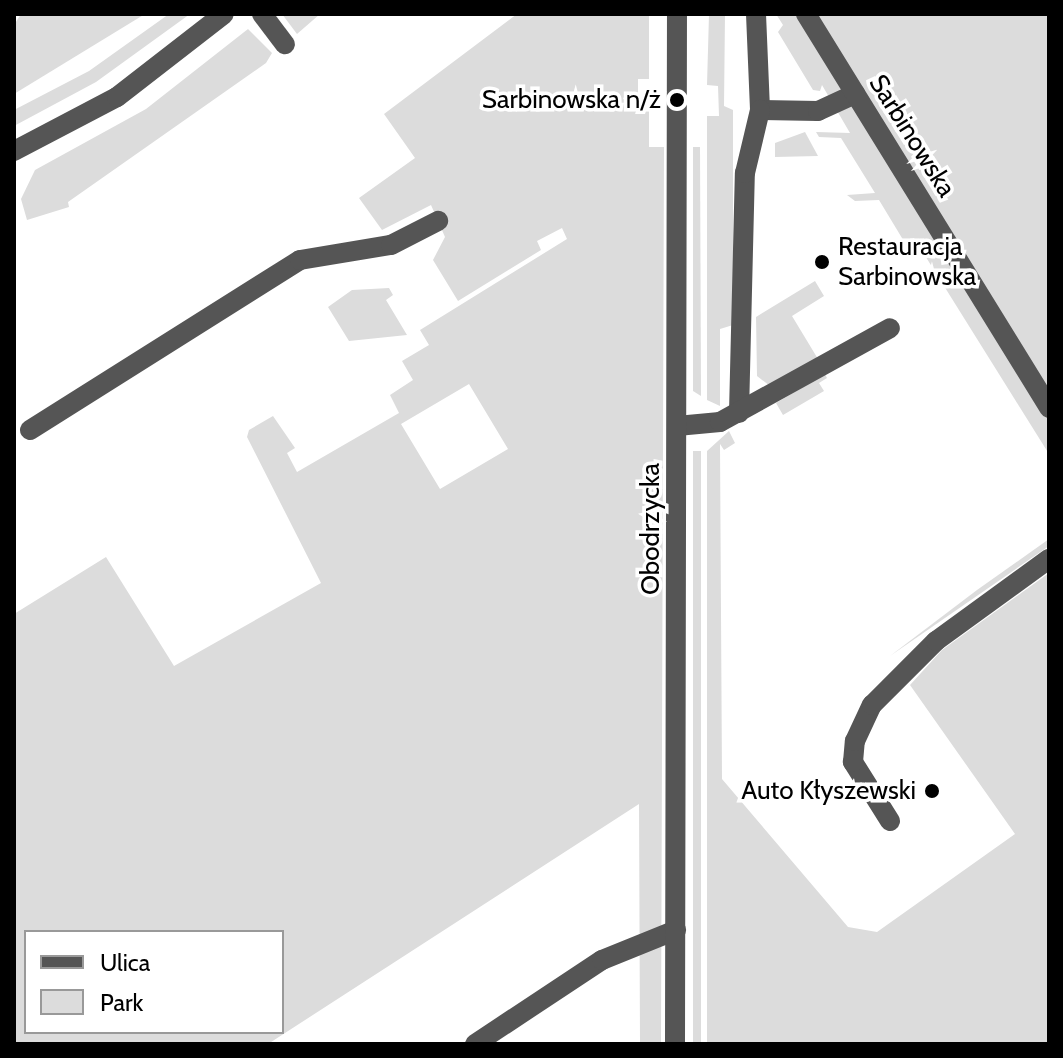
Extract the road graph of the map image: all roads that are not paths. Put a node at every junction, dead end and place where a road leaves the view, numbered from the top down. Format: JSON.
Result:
{"nodes":[{"id":1,"x":224,"y":14,"type":"edge"},
{"id":2,"x":262,"y":14,"type":"edge"},
{"id":3,"x":677,"y":14,"type":"edge"},
{"id":4,"x":756,"y":14,"type":"edge"},
{"id":5,"x":806,"y":14,"type":"edge"},
{"id":6,"x":285,"y":44,"type":"dead end"},
{"id":7,"x":855,"y":94,"type":"junction"},
{"id":8,"x":760,"y":110,"type":"junction"},
{"id":9,"x":14,"y":151,"type":"edge"},
{"id":10,"x":438,"y":221,"type":"dead end"},
{"id":11,"x":890,"y":328,"type":"dead end"},
{"id":12,"x":1049,"y":408,"type":"edge"},
{"id":13,"x":739,"y":413,"type":"junction"},
{"id":14,"x":677,"y":426,"type":"junction"},
{"id":15,"x":30,"y":430,"type":"dead end"},
{"id":16,"x":1049,"y":559,"type":"edge"},
{"id":17,"x":890,"y":821,"type":"dead end"},
{"id":18,"x":676,"y":930,"type":"junction"},
{"id":19,"x":475,"y":1044,"type":"edge"},
{"id":20,"x":675,"y":1044,"type":"edge"}],
"edges":[{"from":1,"to":9,"type":"street"},
{"from":2,"to":6,"type":"street"},
{"from":3,"to":14,"type":"street","name":"Obodrzycka"},
{"from":4,"to":8,"type":"street"},
{"from":5,"to":7,"type":"street","name":"Sarbinowska"},
{"from":7,"to":8,"type":"street"},
{"from":7,"to":12,"type":"street","name":"Sarbinowska"},
{"from":8,"to":13,"type":"street"},
{"from":10,"to":15,"type":"street"},
{"from":11,"to":13,"type":"street"},
{"from":13,"to":14,"type":"street"},
{"from":14,"to":18,"type":"street","name":"Obodrzycka"},
{"from":16,"to":17,"type":"street"},
{"from":18,"to":19,"type":"street"},
{"from":18,"to":20,"type":"street","name":"Obodrzycka"}]}
